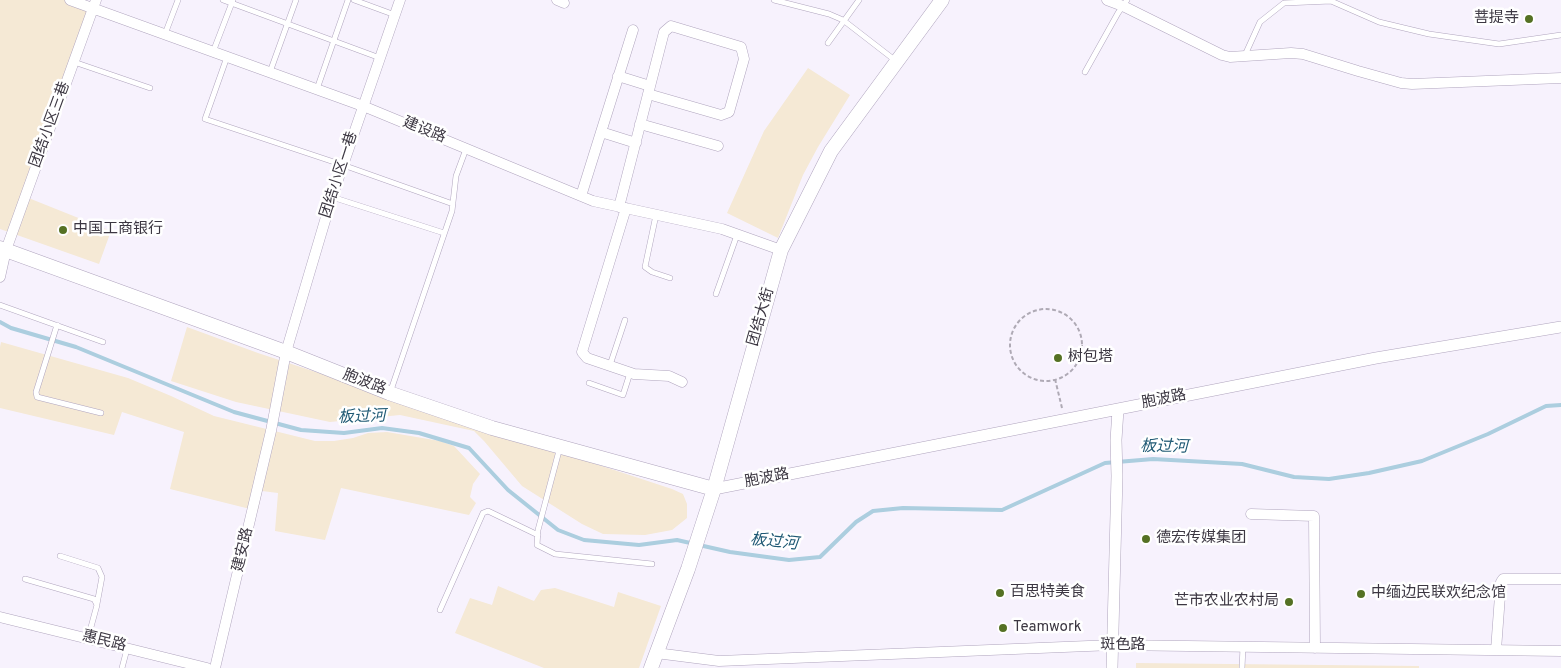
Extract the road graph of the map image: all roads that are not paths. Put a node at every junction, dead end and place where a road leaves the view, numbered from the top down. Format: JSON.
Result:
{"nodes":[{"id":1,"x":70,"y":0,"type":"edge"},
{"id":2,"x":178,"y":0,"type":"edge"},
{"id":3,"x":223,"y":0,"type":"edge"},
{"id":4,"x":296,"y":0,"type":"edge"},
{"id":5,"x":348,"y":0,"type":"edge"},
{"id":6,"x":354,"y":0,"type":"edge"},
{"id":7,"x":400,"y":0,"type":"edge"},
{"id":8,"x":774,"y":0,"type":"edge"},
{"id":9,"x":859,"y":0,"type":"edge"},
{"id":10,"x":942,"y":0,"type":"edge"},
{"id":11,"x":1108,"y":0,"type":"edge"},
{"id":12,"x":1323,"y":1,"type":"edge"},
{"id":13,"x":232,"y":2,"type":"edge"},
{"id":14,"x":1125,"y":3,"type":"edge"},
{"id":15,"x":94,"y":4,"type":"edge"},
{"id":16,"x":395,"y":15,"type":"junction"},
{"id":17,"x":843,"y":20,"type":"junction"},
{"id":18,"x":287,"y":24,"type":"junction"},
{"id":19,"x":633,"y":30,"type":"dead end"},
{"id":20,"x":165,"y":34,"type":"junction"},
{"id":21,"x":1561,"y":35,"type":"edge"},
{"id":22,"x":334,"y":41,"type":"junction"},
{"id":23,"x":828,"y":43,"type":"dead end"},
{"id":24,"x":213,"y":52,"type":"junction"},
{"id":25,"x":1245,"y":55,"type":"junction"},
{"id":26,"x":227,"y":57,"type":"junction"},
{"id":27,"x":380,"y":58,"type":"junction"},
{"id":28,"x":897,"y":61,"type":"junction"},
{"id":29,"x":73,"y":62,"type":"junction"},
{"id":30,"x":270,"y":72,"type":"junction"},
{"id":31,"x":1085,"y":72,"type":"dead end"},
{"id":32,"x":618,"y":76,"type":"junction"},
{"id":33,"x":1561,"y":78,"type":"edge"},
{"id":34,"x":150,"y":88,"type":"dead end"},
{"id":35,"x":317,"y":90,"type":"junction"},
{"id":36,"x":649,"y":90,"type":"junction"},
{"id":37,"x":363,"y":106,"type":"junction"},
{"id":38,"x":640,"y":124,"type":"junction"},
{"id":39,"x":601,"y":132,"type":"junction"},
{"id":40,"x":636,"y":144,"type":"junction"},
{"id":41,"x":718,"y":146,"type":"dead end"},
{"id":42,"x":466,"y":148,"type":"junction"},
{"id":43,"x":343,"y":165,"type":"junction"},
{"id":44,"x":581,"y":196,"type":"junction"},
{"id":45,"x":332,"y":197,"type":"junction"},
{"id":46,"x":453,"y":204,"type":"junction"},
{"id":47,"x":623,"y":208,"type":"junction"},
{"id":48,"x":656,"y":215,"type":"junction"},
{"id":49,"x":444,"y":234,"type":"junction"},
{"id":50,"x":738,"y":234,"type":"junction"},
{"id":51,"x":3,"y":249,"type":"edge"},
{"id":52,"x":781,"y":250,"type":"junction"},
{"id":53,"x":0,"y":277,"type":"edge"},
{"id":54,"x":670,"y":278,"type":"dead end"},
{"id":55,"x":716,"y":294,"type":"dead end"},
{"id":56,"x":0,"y":305,"type":"edge"},
{"id":57,"x":625,"y":320,"type":"dead end"},
{"id":58,"x":57,"y":325,"type":"junction"},
{"id":59,"x":1561,"y":328,"type":"edge"},
{"id":60,"x":103,"y":342,"type":"dead end"},
{"id":61,"x":286,"y":352,"type":"junction"},
{"id":62,"x":610,"y":366,"type":"junction"},
{"id":63,"x":630,"y":373,"type":"junction"},
{"id":64,"x":682,"y":382,"type":"dead end"},
{"id":65,"x":589,"y":383,"type":"dead end"},
{"id":66,"x":389,"y":393,"type":"junction"},
{"id":67,"x":1118,"y":410,"type":"junction"},
{"id":68,"x":101,"y":413,"type":"dead end"},
{"id":69,"x":560,"y":447,"type":"junction"},
{"id":70,"x":714,"y":489,"type":"junction"},
{"id":71,"x":1251,"y":514,"type":"dead end"},
{"id":72,"x":538,"y":532,"type":"junction"},
{"id":73,"x":60,"y":556,"type":"dead end"},
{"id":74,"x":652,"y":564,"type":"dead end"},
{"id":75,"x":25,"y":579,"type":"dead end"},
{"id":76,"x":1561,"y":579,"type":"edge"},
{"id":77,"x":96,"y":605,"type":"junction"},
{"id":78,"x":440,"y":610,"type":"dead end"},
{"id":79,"x":0,"y":617,"type":"edge"},
{"id":80,"x":88,"y":638,"type":"junction"},
{"id":81,"x":1113,"y":645,"type":"junction"},
{"id":82,"x":1243,"y":647,"type":"junction"},
{"id":83,"x":127,"y":648,"type":"junction"},
{"id":84,"x":1315,"y":648,"type":"junction"},
{"id":85,"x":1496,"y":650,"type":"junction"},
{"id":86,"x":1561,"y":651,"type":"edge"},
{"id":87,"x":656,"y":653,"type":"junction"},
{"id":88,"x":733,"y":664,"type":"edge"},
{"id":89,"x":122,"y":668,"type":"edge"},
{"id":90,"x":207,"y":668,"type":"edge"},
{"id":91,"x":215,"y":668,"type":"edge"},
{"id":92,"x":651,"y":668,"type":"edge"},
{"id":93,"x":1112,"y":668,"type":"edge"},
{"id":94,"x":1242,"y":668,"type":"edge"}],
"edges":[{"from":1,"to":15,"type":"street","name":"建设路"},
{"from":2,"to":20,"type":"lane"},
{"from":3,"to":13,"type":"lane"},
{"from":4,"to":18,"type":"lane"},
{"from":5,"to":22,"type":"lane"},
{"from":6,"to":16,"type":"lane"},
{"from":7,"to":16,"type":"street","name":"团结小区一巷"},
{"from":8,"to":17,"type":"lane"},
{"from":9,"to":17,"type":"lane"},
{"from":10,"to":28,"type":"main road","name":"团结大街"},
{"from":11,"to":14,"type":"street"},
{"from":12,"to":21,"type":"lane"},
{"from":12,"to":25,"type":"lane"},
{"from":13,"to":18,"type":"lane"},
{"from":13,"to":24,"type":"lane"},
{"from":14,"to":25,"type":"street"},
{"from":14,"to":31,"type":"lane"},
{"from":15,"to":20,"type":"street","name":"建设路"},
{"from":15,"to":29,"type":"street","name":"团结小区三巷"},
{"from":16,"to":27,"type":"street","name":"团结小区一巷"},
{"from":17,"to":23,"type":"lane"},
{"from":17,"to":28,"type":"lane"},
{"from":18,"to":22,"type":"lane"},
{"from":18,"to":30,"type":"lane"},
{"from":19,"to":32,"type":"street"},
{"from":20,"to":24,"type":"street","name":"建设路"},
{"from":22,"to":27,"type":"lane"},
{"from":22,"to":35,"type":"lane"},
{"from":24,"to":26,"type":"street","name":"建设路"},
{"from":25,"to":33,"type":"street"},
{"from":26,"to":30,"type":"street","name":"建设路"},
{"from":26,"to":43,"type":"lane"},
{"from":27,"to":37,"type":"street","name":"团结小区一巷"},
{"from":28,"to":52,"type":"main road","name":"团结大街"},
{"from":29,"to":34,"type":"lane"},
{"from":29,"to":51,"type":"street","name":"团结小区三巷"},
{"from":30,"to":35,"type":"street","name":"建设路"},
{"from":32,"to":36,"type":"street"},
{"from":32,"to":39,"type":"street"},
{"from":35,"to":37,"type":"street","name":"建设路"},
{"from":36,"to":36,"type":"street"},
{"from":36,"to":38,"type":"street"},
{"from":37,"to":42,"type":"street","name":"建设路"},
{"from":37,"to":43,"type":"street","name":"团结小区一巷"},
{"from":38,"to":40,"type":"street"},
{"from":38,"to":41,"type":"street"},
{"from":39,"to":40,"type":"street"},
{"from":39,"to":44,"type":"street"},
{"from":40,"to":47,"type":"street"},
{"from":42,"to":44,"type":"street","name":"建设路"},
{"from":42,"to":46,"type":"lane"},
{"from":43,"to":45,"type":"street","name":"团结小区一巷"},
{"from":43,"to":46,"type":"lane"},
{"from":44,"to":47,"type":"street","name":"建设路"},
{"from":45,"to":49,"type":"lane"},
{"from":45,"to":61,"type":"street","name":"团结小区一巷"},
{"from":46,"to":49,"type":"lane"},
{"from":47,"to":48,"type":"street","name":"建设路"},
{"from":47,"to":62,"type":"street"},
{"from":48,"to":50,"type":"street","name":"建设路"},
{"from":48,"to":54,"type":"lane"},
{"from":49,"to":66,"type":"lane"},
{"from":50,"to":52,"type":"street","name":"建设路"},
{"from":50,"to":55,"type":"lane"},
{"from":51,"to":53,"type":"street","name":"团结小区三巷"},
{"from":51,"to":61,"type":"main road","name":"胞波路"},
{"from":52,"to":70,"type":"main road","name":"团结大街"},
{"from":56,"to":58,"type":"lane"},
{"from":57,"to":62,"type":"lane"},
{"from":58,"to":60,"type":"lane"},
{"from":58,"to":68,"type":"lane"},
{"from":59,"to":67,"type":"street","name":"胞波路"},
{"from":61,"to":66,"type":"main road","name":"胞波路"},
{"from":61,"to":91,"type":"street","name":"建安路"},
{"from":62,"to":63,"type":"street"},
{"from":63,"to":64,"type":"street"},
{"from":63,"to":65,"type":"lane"},
{"from":66,"to":69,"type":"main road","name":"胞波路"},
{"from":67,"to":70,"type":"street","name":"胞波路"},
{"from":67,"to":81,"type":"street"},
{"from":69,"to":70,"type":"main road","name":"胞波路"},
{"from":69,"to":72,"type":"lane"},
{"from":70,"to":87,"type":"main road","name":"团结大街"},
{"from":71,"to":84,"type":"street"},
{"from":72,"to":74,"type":"lane"},
{"from":72,"to":78,"type":"lane"},
{"from":73,"to":77,"type":"lane"},
{"from":75,"to":77,"type":"lane"},
{"from":76,"to":85,"type":"street"},
{"from":77,"to":80,"type":"lane"},
{"from":79,"to":80,"type":"street","name":"惠民路"},
{"from":80,"to":83,"type":"street","name":"惠民路"},
{"from":81,"to":82,"type":"street","name":"斑色路"},
{"from":81,"to":88,"type":"street","name":"斑色路"},
{"from":81,"to":93,"type":"street"},
{"from":82,"to":84,"type":"street","name":"斑色路"},
{"from":82,"to":94,"type":"lane"},
{"from":83,"to":89,"type":"lane"},
{"from":83,"to":90,"type":"street","name":"惠民路"},
{"from":84,"to":85,"type":"street","name":"斑色路"},
{"from":85,"to":86,"type":"street","name":"斑色路"},
{"from":87,"to":88,"type":"street","name":"斑色路"},
{"from":87,"to":92,"type":"main road","name":"团结大街"}]}
